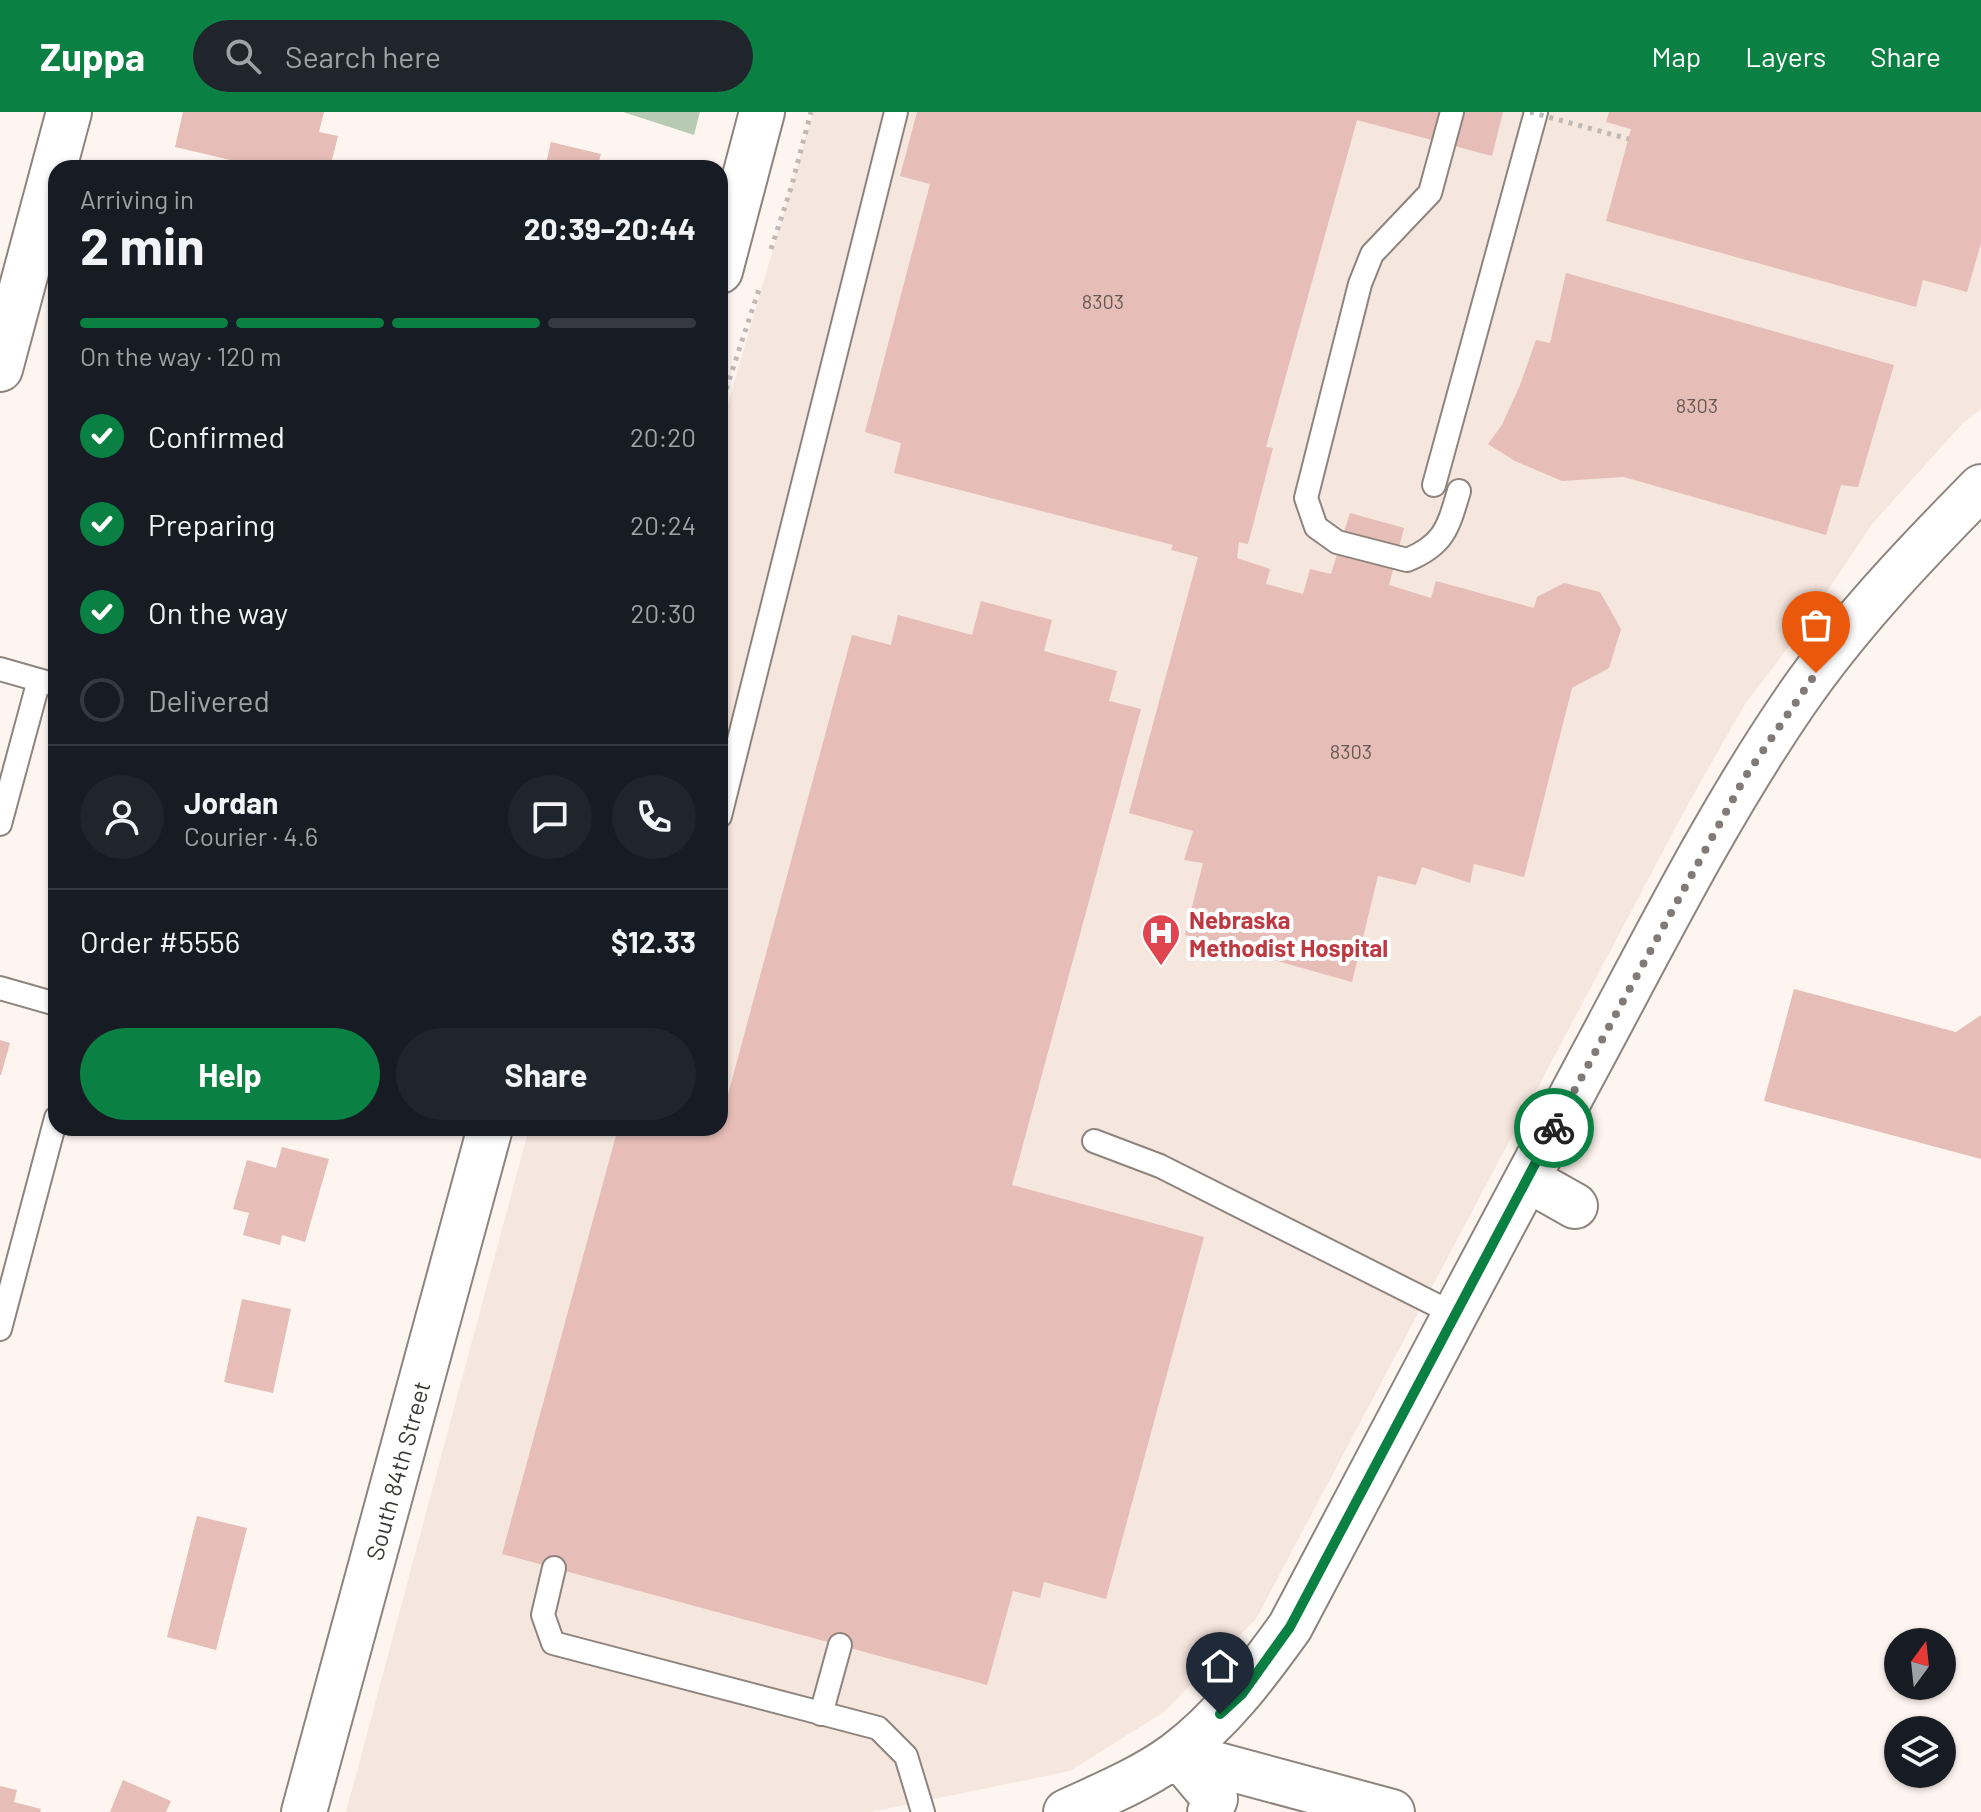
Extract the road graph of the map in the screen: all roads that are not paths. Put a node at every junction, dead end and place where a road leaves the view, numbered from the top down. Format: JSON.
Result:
{"nodes":[{"id":1,"x":69,"y":112,"type":"edge"},
{"id":2,"x":762,"y":112,"type":"edge"},
{"id":3,"x":896,"y":112,"type":"edge"},
{"id":4,"x":1452,"y":112,"type":"edge"},
{"id":5,"x":1536,"y":112,"type":"edge"},
{"id":6,"x":56,"y":160,"type":"edge"},
{"id":7,"x":48,"y":190,"type":"edge"},
{"id":8,"x":728,"y":241,"type":"edge"},
{"id":9,"x":0,"y":369,"type":"edge"},
{"id":10,"x":1434,"y":485,"type":"dead end"},
{"id":11,"x":1981,"y":487,"type":"edge"},
{"id":12,"x":1459,"y":491,"type":"dead end"},
{"id":13,"x":0,"y":669,"type":"edge"},
{"id":14,"x":48,"y":682,"type":"edge"},
{"id":15,"x":728,"y":784,"type":"edge"},
{"id":16,"x":0,"y":824,"type":"edge"},
{"id":17,"x":0,"y":988,"type":"edge"},
{"id":18,"x":48,"y":1002,"type":"edge"},
{"id":19,"x":51,"y":1136,"type":"edge"},
{"id":20,"x":488,"y":1136,"type":"edge"},
{"id":21,"x":1094,"y":1141,"type":"dead end"},
{"id":22,"x":1527,"y":1179,"type":"junction"},
{"id":23,"x":1575,"y":1206,"type":"dead end"},
{"id":24,"x":1454,"y":1314,"type":"junction"},
{"id":25,"x":0,"y":1329,"type":"edge"},
{"id":26,"x":554,"y":1568,"type":"dead end"},
{"id":27,"x":840,"y":1645,"type":"dead end"},
{"id":28,"x":821,"y":1714,"type":"junction"},
{"id":29,"x":1177,"y":1754,"type":"junction"},
{"id":30,"x":304,"y":1812,"type":"edge"},
{"id":31,"x":923,"y":1812,"type":"edge"},
{"id":32,"x":1066,"y":1812,"type":"edge"},
{"id":33,"x":1210,"y":1812,"type":"edge"},
{"id":34,"x":1392,"y":1812,"type":"edge"}],
"edges":[{"from":1,"to":6,"type":"street"},
{"from":2,"to":8,"type":"street"},
{"from":3,"to":15,"type":"lane"},
{"from":4,"to":12,"type":"lane"},
{"from":5,"to":10,"type":"lane"},
{"from":7,"to":9,"type":"street"},
{"from":11,"to":22,"type":"street"},
{"from":13,"to":14,"type":"lane"},
{"from":14,"to":16,"type":"lane"},
{"from":17,"to":18,"type":"lane"},
{"from":19,"to":25,"type":"lane"},
{"from":20,"to":30,"type":"street","name":"South 84th Street"},
{"from":21,"to":24,"type":"lane"},
{"from":22,"to":23,"type":"street"},
{"from":22,"to":24,"type":"street"},
{"from":24,"to":29,"type":"street"},
{"from":26,"to":28,"type":"lane"},
{"from":27,"to":28,"type":"lane"},
{"from":28,"to":31,"type":"lane"},
{"from":29,"to":32,"type":"street"},
{"from":29,"to":33,"type":"street"},
{"from":29,"to":34,"type":"street"}]}
